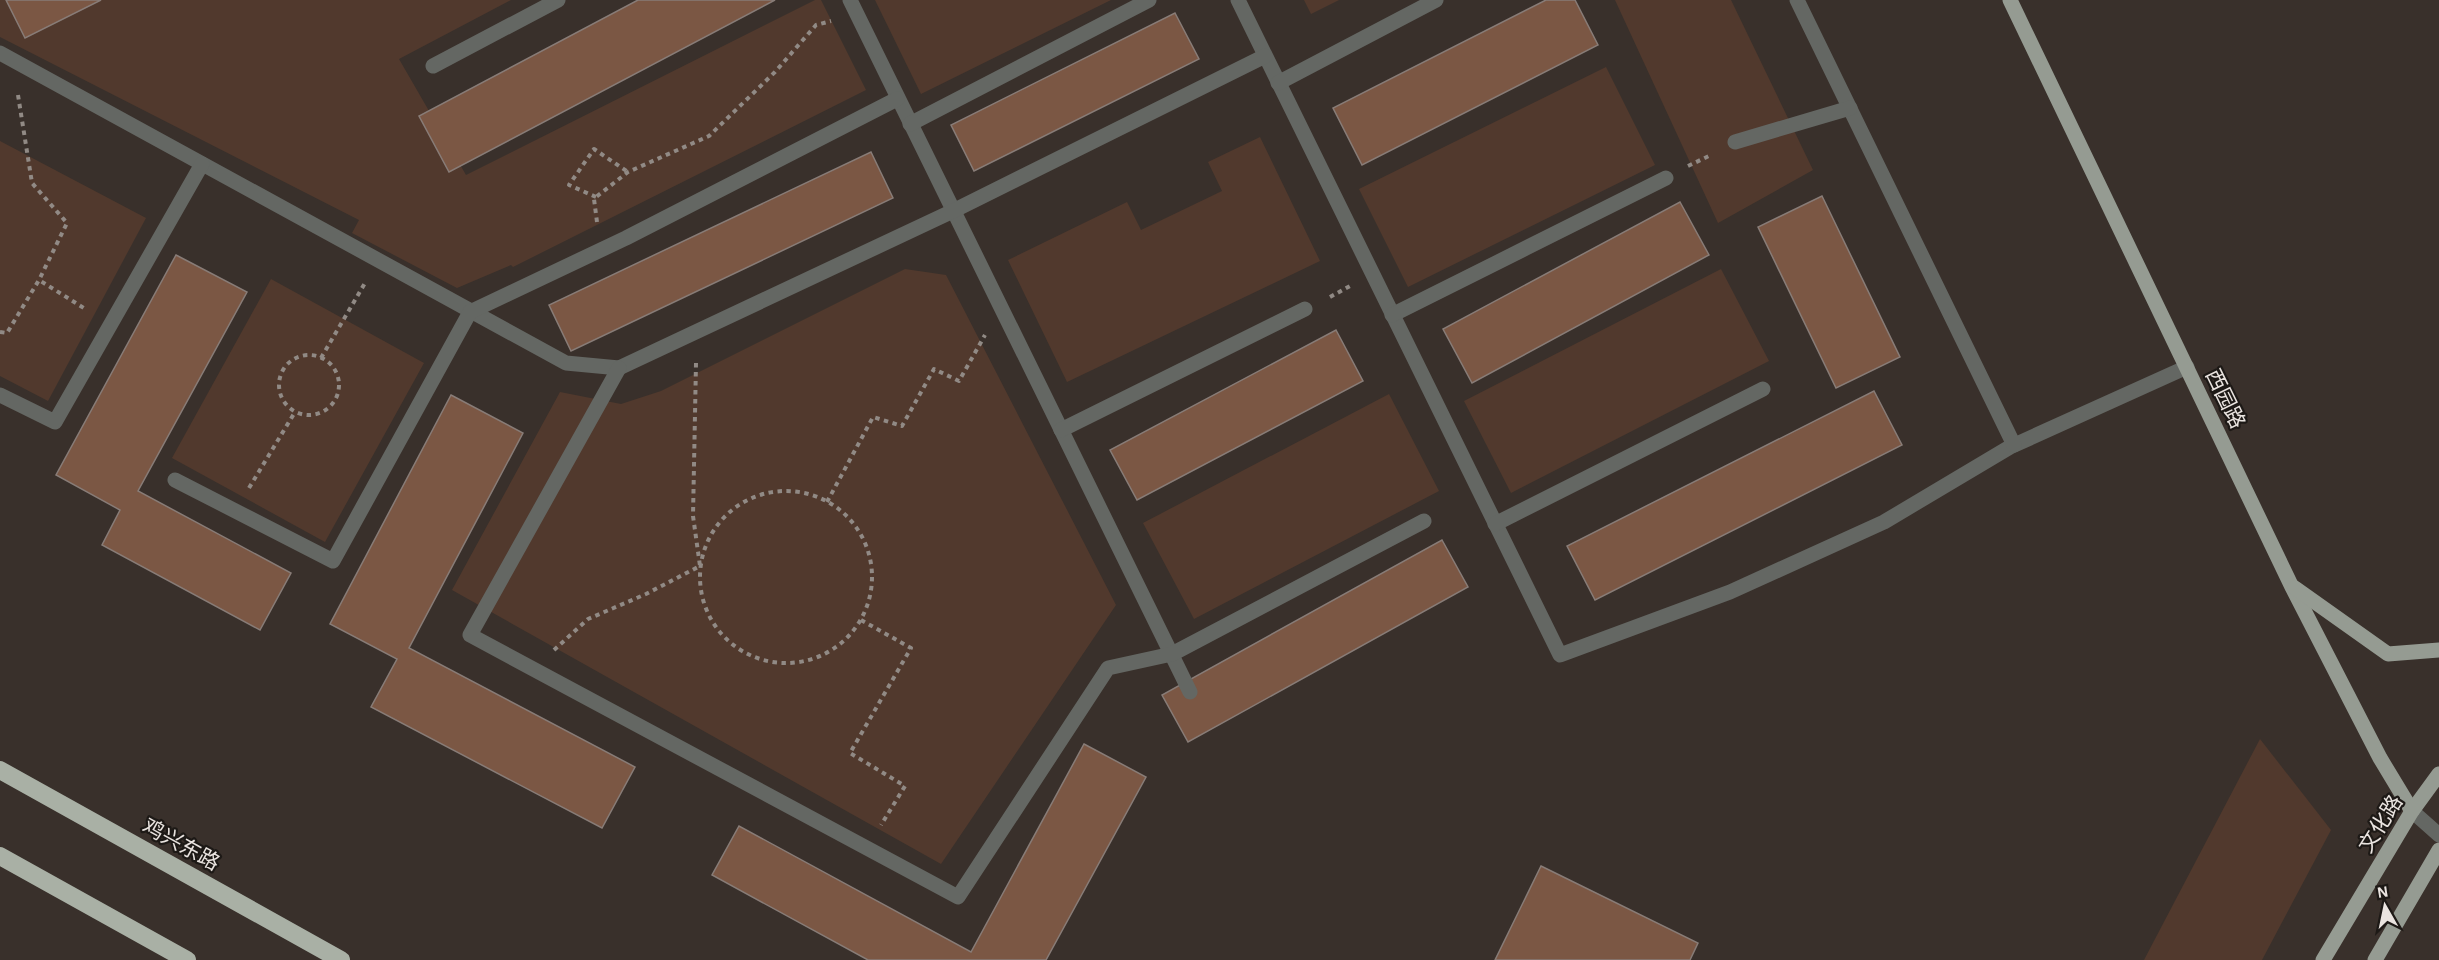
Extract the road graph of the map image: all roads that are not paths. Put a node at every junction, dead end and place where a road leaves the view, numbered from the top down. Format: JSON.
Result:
{"nodes":[{"id":1,"x":558,"y":0,"type":"edge"},
{"id":2,"x":850,"y":0,"type":"edge"},
{"id":3,"x":1149,"y":0,"type":"edge"},
{"id":4,"x":1238,"y":0,"type":"edge"},
{"id":5,"x":1436,"y":0,"type":"edge"},
{"id":6,"x":1797,"y":0,"type":"edge"},
{"id":7,"x":2010,"y":0,"type":"edge"},
{"id":8,"x":6,"y":56,"type":"edge"},
{"id":9,"x":1265,"y":56,"type":"junction"},
{"id":10,"x":432,"y":66,"type":"dead end"},
{"id":11,"x":1278,"y":83,"type":"junction"},
{"id":12,"x":897,"y":99,"type":"junction"},
{"id":13,"x":1850,"y":108,"type":"junction"},
{"id":14,"x":910,"y":124,"type":"junction"},
{"id":15,"x":1735,"y":142,"type":"road end"},
{"id":16,"x":202,"y":164,"type":"junction"},
{"id":17,"x":1666,"y":178,"type":"road end"},
{"id":18,"x":953,"y":211,"type":"junction"},
{"id":19,"x":1305,"y":309,"type":"road end"},
{"id":20,"x":470,"y":312,"type":"junction"},
{"id":21,"x":1392,"y":315,"type":"junction"},
{"id":22,"x":2187,"y":367,"type":"junction"},
{"id":23,"x":619,"y":368,"type":"junction"},
{"id":24,"x":1763,"y":389,"type":"dead end"},
{"id":25,"x":0,"y":395,"type":"edge"},
{"id":26,"x":1061,"y":430,"type":"junction"},
{"id":27,"x":2014,"y":445,"type":"junction"},
{"id":28,"x":175,"y":480,"type":"dead end"},
{"id":29,"x":1424,"y":521,"type":"dead end"},
{"id":30,"x":1495,"y":524,"type":"junction"},
{"id":31,"x":2292,"y":587,"type":"junction"},
{"id":32,"x":2439,"y":650,"type":"edge"},
{"id":33,"x":1172,"y":654,"type":"junction"},
{"id":34,"x":1190,"y":692,"type":"dead end"},
{"id":35,"x":0,"y":770,"type":"edge"},
{"id":36,"x":2439,"y":774,"type":"edge"},
{"id":37,"x":2412,"y":811,"type":"junction"},
{"id":38,"x":2439,"y":835,"type":"edge"},
{"id":39,"x":2439,"y":850,"type":"edge"},
{"id":40,"x":0,"y":856,"type":"edge"},
{"id":41,"x":187,"y":960,"type":"edge"},
{"id":42,"x":341,"y":960,"type":"edge"},
{"id":43,"x":2324,"y":960,"type":"edge"},
{"id":44,"x":2375,"y":960,"type":"edge"}],
"edges":[{"from":1,"to":10,"type":"street"},
{"from":2,"to":12,"type":"street"},
{"from":3,"to":14,"type":"street"},
{"from":4,"to":9,"type":"street"},
{"from":5,"to":11,"type":"street"},
{"from":6,"to":13,"type":"street"},
{"from":7,"to":22,"type":"main road","name":"西园路"},
{"from":8,"to":16,"type":"street"},
{"from":9,"to":11,"type":"street"},
{"from":9,"to":18,"type":"street"},
{"from":11,"to":21,"type":"street"},
{"from":12,"to":14,"type":"street"},
{"from":12,"to":20,"type":"street"},
{"from":13,"to":15,"type":"street"},
{"from":13,"to":27,"type":"street"},
{"from":14,"to":18,"type":"street"},
{"from":16,"to":20,"type":"street"},
{"from":16,"to":25,"type":"street"},
{"from":17,"to":21,"type":"street"},
{"from":18,"to":23,"type":"street"},
{"from":18,"to":26,"type":"street"},
{"from":19,"to":26,"type":"street"},
{"from":20,"to":23,"type":"street"},
{"from":20,"to":28,"type":"street"},
{"from":21,"to":30,"type":"street"},
{"from":22,"to":27,"type":"street"},
{"from":22,"to":31,"type":"main road","name":"西园路"},
{"from":23,"to":33,"type":"street"},
{"from":24,"to":30,"type":"street"},
{"from":26,"to":33,"type":"street"},
{"from":27,"to":30,"type":"street"},
{"from":29,"to":33,"type":"street"},
{"from":31,"to":32,"type":"main road"},
{"from":31,"to":37,"type":"main road","name":"西园路"},
{"from":33,"to":34,"type":"street"},
{"from":35,"to":42,"type":"highway","name":"鸡兴东路"},
{"from":36,"to":37,"type":"main road","name":"文化路"},
{"from":37,"to":38,"type":"street"},
{"from":37,"to":43,"type":"main road","name":"文化路"},
{"from":39,"to":44,"type":"main road"},
{"from":40,"to":41,"type":"highway"}]}
